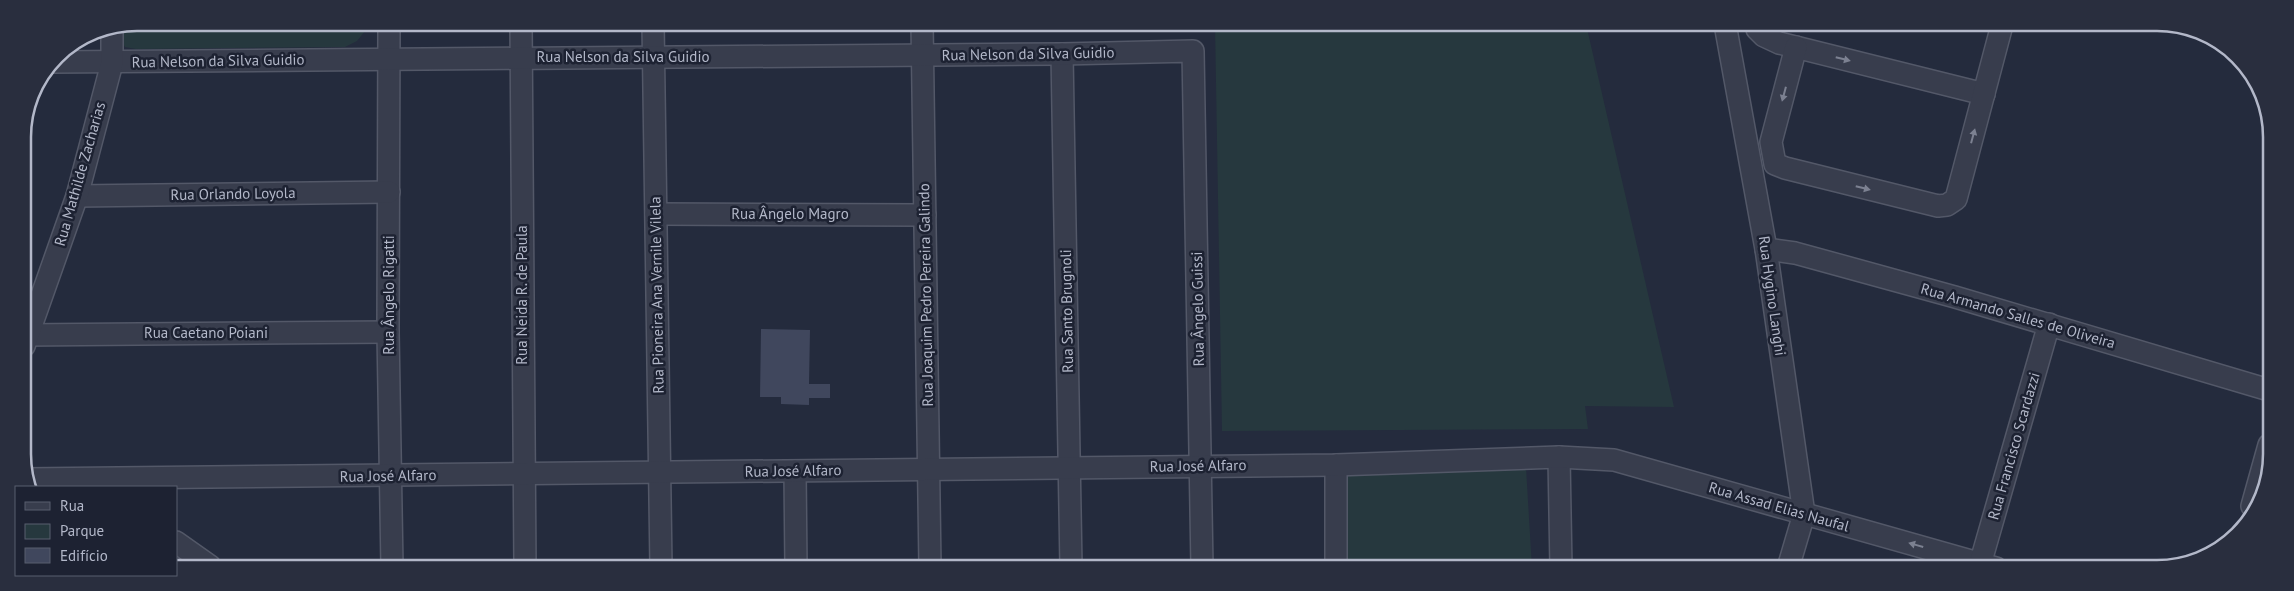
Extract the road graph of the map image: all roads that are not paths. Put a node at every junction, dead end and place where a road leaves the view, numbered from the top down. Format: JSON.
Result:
{"nodes":[{"id":1,"x":389,"y":31,"type":"edge"},
{"id":2,"x":520,"y":31,"type":"edge"},
{"id":3,"x":653,"y":31,"type":"edge"},
{"id":4,"x":922,"y":31,"type":"edge"},
{"id":5,"x":1725,"y":31,"type":"edge"},
{"id":6,"x":1758,"y":31,"type":"edge"},
{"id":7,"x":2000,"y":31,"type":"edge"},
{"id":8,"x":112,"y":35,"type":"edge"},
{"id":9,"x":1796,"y":47,"type":"junction"},
{"id":10,"x":1193,"y":51,"type":"joint"},
{"id":11,"x":1062,"y":54,"type":"junction"},
{"id":12,"x":922,"y":55,"type":"junction"},
{"id":13,"x":654,"y":57,"type":"junction"},
{"id":14,"x":388,"y":58,"type":"junction"},
{"id":15,"x":521,"y":58,"type":"junction"},
{"id":16,"x":62,"y":62,"type":"edge"},
{"id":17,"x":112,"y":63,"type":"junction"},
{"id":18,"x":1984,"y":94,"type":"junction"},
{"id":19,"x":389,"y":192,"type":"junction"},
{"id":20,"x":77,"y":196,"type":"junction"},
{"id":21,"x":656,"y":214,"type":"junction"},
{"id":22,"x":925,"y":215,"type":"junction"},
{"id":23,"x":1766,"y":249,"type":"junction"},
{"id":24,"x":31,"y":322,"type":"edge"},
{"id":25,"x":2049,"y":324,"type":"junction"},
{"id":26,"x":388,"y":332,"type":"junction"},
{"id":27,"x":31,"y":338,"type":"edge"},
{"id":28,"x":2263,"y":388,"type":"edge"},
{"id":29,"x":1559,"y":457,"type":"junction"},
{"id":30,"x":1336,"y":465,"type":"junction"},
{"id":31,"x":1201,"y":466,"type":"junction"},
{"id":32,"x":1069,"y":468,"type":"junction"},
{"id":33,"x":929,"y":469,"type":"junction"},
{"id":34,"x":795,"y":471,"type":"junction"},
{"id":35,"x":660,"y":473,"type":"junction"},
{"id":36,"x":523,"y":474,"type":"junction"},
{"id":37,"x":391,"y":476,"type":"junction"},
{"id":38,"x":34,"y":479,"type":"edge"},
{"id":39,"x":151,"y":483,"type":"edge"},
{"id":40,"x":1804,"y":514,"type":"junction"},
{"id":41,"x":178,"y":543,"type":"edge"},
{"id":42,"x":202,"y":560,"type":"edge"},
{"id":43,"x":392,"y":560,"type":"edge"},
{"id":44,"x":525,"y":560,"type":"edge"},
{"id":45,"x":661,"y":560,"type":"edge"},
{"id":46,"x":796,"y":560,"type":"edge"},
{"id":47,"x":930,"y":560,"type":"edge"},
{"id":48,"x":1071,"y":560,"type":"edge"},
{"id":49,"x":1202,"y":560,"type":"edge"},
{"id":50,"x":1336,"y":560,"type":"edge"},
{"id":51,"x":1561,"y":560,"type":"edge"},
{"id":52,"x":1790,"y":560,"type":"edge"},
{"id":53,"x":1961,"y":560,"type":"edge"},
{"id":54,"x":1987,"y":560,"type":"edge"}],
"edges":[{"from":1,"to":14,"type":"street","name":"Rua Ângelo Rigatti"},
{"from":2,"to":15,"type":"street","name":"Rua Neida R. de Paula"},
{"from":3,"to":13,"type":"street","name":"Rua Pioneira Ana Vernile Vilela"},
{"from":4,"to":12,"type":"street","name":"Rua Joaquim Pedro Pereira Galindo"},
{"from":5,"to":23,"type":"street","name":"Rua Hygino Langhi"},
{"from":6,"to":9,"type":"street"},
{"from":7,"to":18,"type":"street"},
{"from":8,"to":17,"type":"street","name":"Rua Mathilde Zacharias"},
{"from":9,"to":18,"type":"street","one_way":true},
{"from":9,"to":18,"type":"street","one_way":true},
{"from":10,"to":11,"type":"street","name":"Rua Nelson da Silva Guidio"},
{"from":10,"to":31,"type":"street","name":"Rua Ângelo Guissi"},
{"from":11,"to":12,"type":"street","name":"Rua Nelson da Silva Guidio"},
{"from":11,"to":32,"type":"street","name":"Rua Santo Brugnoli"},
{"from":12,"to":13,"type":"street","name":"Rua Nelson da Silva Guidio"},
{"from":12,"to":22,"type":"street","name":"Rua Joaquim Pedro Pereira Galindo"},
{"from":13,"to":15,"type":"street","name":"Rua Nelson da Silva Guidio"},
{"from":13,"to":21,"type":"street","name":"Rua Pioneira Ana Vernile Vilela"},
{"from":14,"to":15,"type":"street","name":"Rua Nelson da Silva Guidio"},
{"from":14,"to":17,"type":"street","name":"Rua Nelson da Silva Guidio"},
{"from":14,"to":19,"type":"street","name":"Rua Ângelo Rigatti"},
{"from":15,"to":36,"type":"street","name":"Rua Neida R. de Paula"},
{"from":16,"to":17,"type":"street","name":"Rua Nelson da Silva Guidio"},
{"from":17,"to":20,"type":"street","name":"Rua Mathilde Zacharias"},
{"from":19,"to":20,"type":"street","name":"Rua Orlando Loyola"},
{"from":19,"to":26,"type":"street","name":"Rua Ângelo Rigatti"},
{"from":20,"to":24,"type":"street","name":"Rua Mathilde Zacharias"},
{"from":21,"to":22,"type":"street","name":"Rua Ângelo Magro"},
{"from":21,"to":35,"type":"street","name":"Rua Pioneira Ana Vernile Vilela"},
{"from":22,"to":33,"type":"street","name":"Rua Joaquim Pedro Pereira Galindo"},
{"from":23,"to":25,"type":"street","name":"Rua Armando Salles de Oliveira"},
{"from":23,"to":40,"type":"street","name":"Rua Hygino Langhi"},
{"from":25,"to":28,"type":"street","name":"Rua Armando Salles de Oliveira"},
{"from":25,"to":54,"type":"street","name":"Rua Francisco Scardazzi"},
{"from":26,"to":27,"type":"street","name":"Rua Caetano Poiani"},
{"from":26,"to":37,"type":"street","name":"Rua Ângelo Rigatti"},
{"from":29,"to":30,"type":"street","name":"Rua José Alfaro"},
{"from":29,"to":40,"type":"street","name":"Rua Assad Elias Naufal"},
{"from":29,"to":51,"type":"street"},
{"from":30,"to":31,"type":"street","name":"Rua José Alfaro"},
{"from":30,"to":50,"type":"street"},
{"from":31,"to":32,"type":"street","name":"Rua José Alfaro"},
{"from":31,"to":49,"type":"street","name":"Rua Ângelo Guissi"},
{"from":32,"to":33,"type":"street","name":"Rua José Alfaro"},
{"from":32,"to":48,"type":"street","name":"Rua Santo Brugnoli"},
{"from":33,"to":34,"type":"street","name":"Rua José Alfaro"},
{"from":33,"to":47,"type":"street","name":"Rua Joaquim Pedro Pereira Galindo"},
{"from":34,"to":35,"type":"street","name":"Rua José Alfaro"},
{"from":34,"to":46,"type":"street"},
{"from":35,"to":36,"type":"street","name":"Rua José Alfaro"},
{"from":35,"to":45,"type":"street","name":"Rua Pioneira Ana Vernile Vilela"},
{"from":36,"to":37,"type":"street","name":"Rua José Alfaro"},
{"from":36,"to":44,"type":"street","name":"Rua Neida R. de Paula"},
{"from":37,"to":39,"type":"street","name":"Rua José Alfaro"},
{"from":37,"to":43,"type":"street","name":"Rua Ângelo Rigatti"},
{"from":38,"to":39,"type":"street","name":"Rua José Alfaro"},
{"from":40,"to":52,"type":"street","name":"Rua Hygino Langhi"},
{"from":53,"to":40,"type":"street","name":"Rua Assad Elias Naufal","one_way":true},
{"from":41,"to":42,"type":"street"}]}
